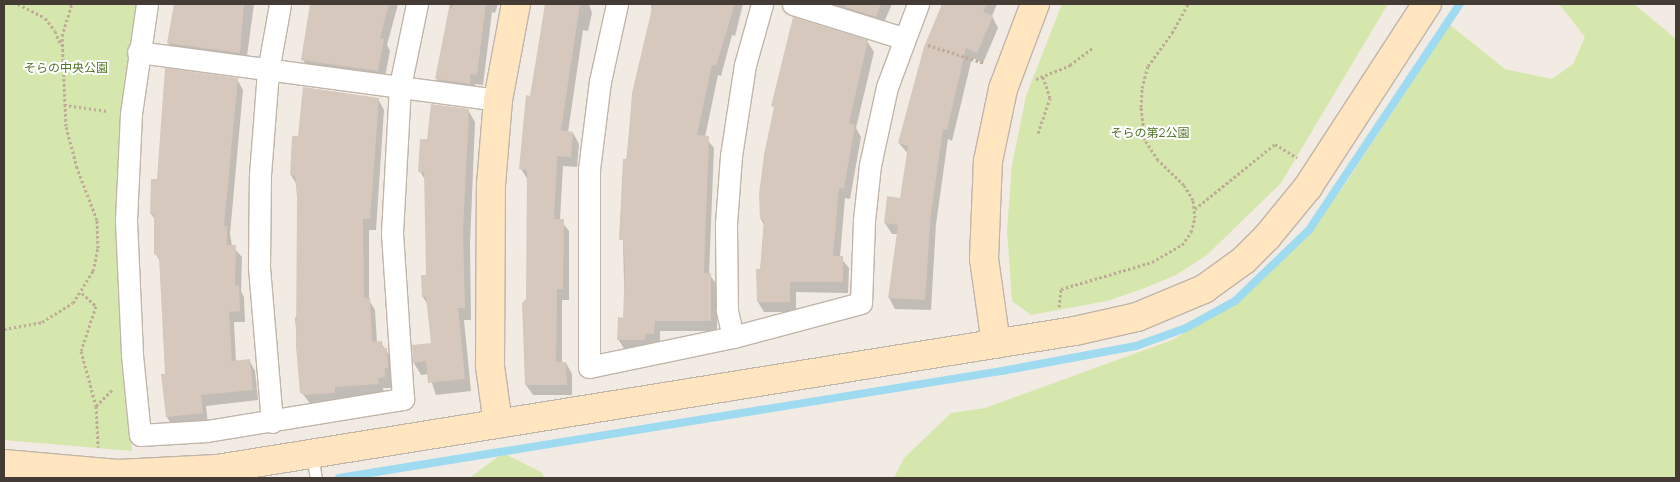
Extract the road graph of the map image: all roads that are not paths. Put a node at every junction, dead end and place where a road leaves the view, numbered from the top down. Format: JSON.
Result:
{"nodes":[{"id":1,"x":147,"y":4,"type":"edge"},
{"id":2,"x":280,"y":4,"type":"edge"},
{"id":3,"x":416,"y":4,"type":"edge"},
{"id":4,"x":516,"y":4,"type":"edge"},
{"id":5,"x":618,"y":4,"type":"edge"},
{"id":6,"x":762,"y":4,"type":"edge"},
{"id":7,"x":793,"y":4,"type":"edge"},
{"id":8,"x":918,"y":4,"type":"edge"},
{"id":9,"x":1036,"y":4,"type":"edge"},
{"id":10,"x":1427,"y":4,"type":"edge"},
{"id":11,"x":903,"y":38,"type":"junction"},
{"id":12,"x":138,"y":52,"type":"junction"},
{"id":13,"x":268,"y":71,"type":"junction"},
{"id":14,"x":400,"y":86,"type":"junction"},
{"id":15,"x":498,"y":100,"type":"junction"},
{"id":16,"x":734,"y":337,"type":"junction"},
{"id":17,"x":996,"y":344,"type":"junction"},
{"id":18,"x":272,"y":422,"type":"junction"},
{"id":19,"x":498,"y":424,"type":"junction"},
{"id":20,"x":4,"y":464,"type":"edge"},
{"id":21,"x":314,"y":466,"type":"edge"}],
"edges":[{"from":1,"to":12,"type":"street"},
{"from":2,"to":13,"type":"street"},
{"from":3,"to":14,"type":"street"},
{"from":4,"to":15,"type":"street"},
{"from":5,"to":16,"type":"street"},
{"from":6,"to":16,"type":"street"},
{"from":7,"to":11,"type":"street"},
{"from":8,"to":11,"type":"street"},
{"from":9,"to":17,"type":"street"},
{"from":10,"to":17,"type":"street"},
{"from":11,"to":16,"type":"street"},
{"from":12,"to":13,"type":"street"},
{"from":12,"to":18,"type":"street"},
{"from":13,"to":14,"type":"street"},
{"from":13,"to":18,"type":"street"},
{"from":14,"to":15,"type":"street"},
{"from":14,"to":18,"type":"street"},
{"from":15,"to":19,"type":"street"},
{"from":17,"to":19,"type":"street"},
{"from":19,"to":21,"type":"street"},
{"from":20,"to":21,"type":"street"}]}
